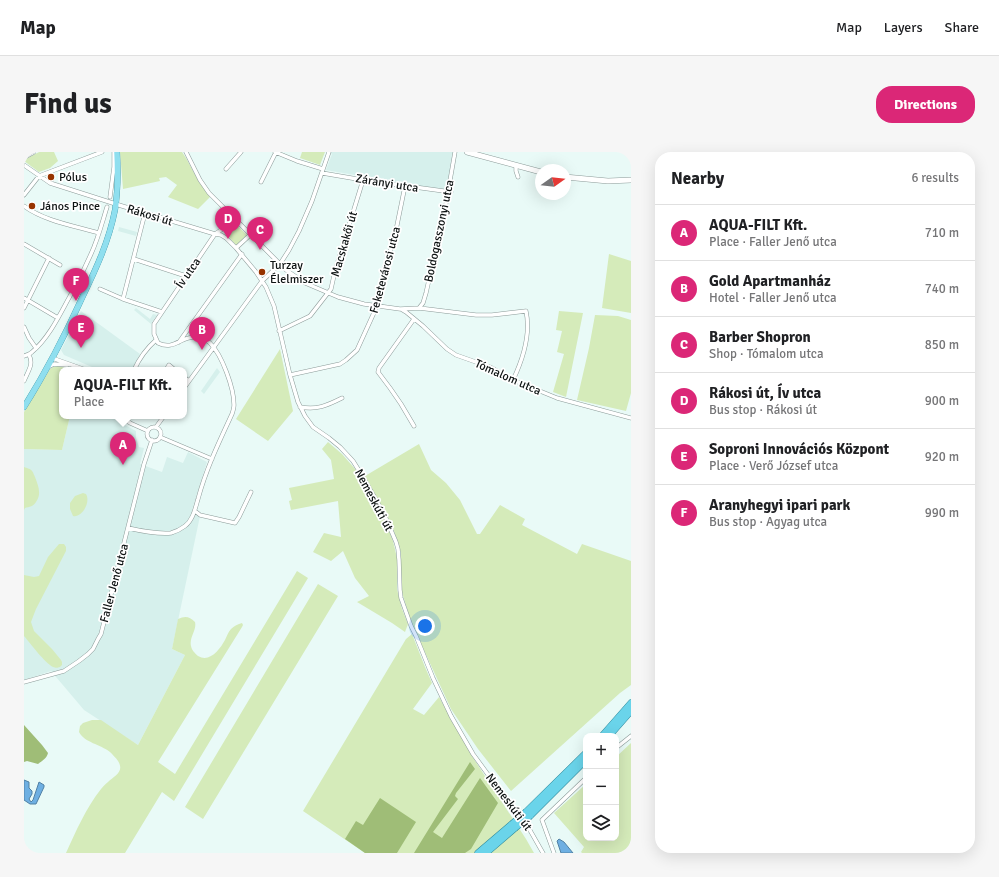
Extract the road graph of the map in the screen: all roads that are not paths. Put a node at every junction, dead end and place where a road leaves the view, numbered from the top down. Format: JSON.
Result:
{"nodes":[{"id":1,"x":33,"y":152,"type":"edge"},
{"id":2,"x":102,"y":152,"type":"edge"},
{"id":3,"x":116,"y":152,"type":"edge"},
{"id":4,"x":186,"y":152,"type":"edge"},
{"id":5,"x":241,"y":152,"type":"edge"},
{"id":6,"x":276,"y":152,"type":"edge"},
{"id":7,"x":329,"y":152,"type":"edge"},
{"id":8,"x":456,"y":152,"type":"edge"},
{"id":9,"x":468,"y":152,"type":"edge"},
{"id":10,"x":24,"y":157,"type":"edge"},
{"id":11,"x":24,"y":165,"type":"edge"},
{"id":12,"x":516,"y":166,"type":"junction"},
{"id":13,"x":226,"y":169,"type":"dead end"},
{"id":14,"x":323,"y":171,"type":"junction"},
{"id":15,"x":535,"y":171,"type":"edge"},
{"id":16,"x":39,"y":176,"type":"junction"},
{"id":17,"x":518,"y":176,"type":"dead end"},
{"id":18,"x":571,"y":178,"type":"edge"},
{"id":19,"x":363,"y":180,"type":"junction"},
{"id":20,"x":631,"y":180,"type":"edge"},
{"id":21,"x":262,"y":182,"type":"dead end"},
{"id":22,"x":405,"y":186,"type":"junction"},
{"id":23,"x":450,"y":192,"type":"junction"},
{"id":24,"x":24,"y":195,"type":"edge"},
{"id":25,"x":110,"y":197,"type":"dead end"},
{"id":26,"x":116,"y":204,"type":"junction"},
{"id":27,"x":24,"y":206,"type":"edge"},
{"id":28,"x":107,"y":207,"type":"dead end"},
{"id":29,"x":145,"y":213,"type":"junction"},
{"id":30,"x":233,"y":218,"type":"junction"},
{"id":31,"x":99,"y":233,"type":"junction"},
{"id":32,"x":215,"y":234,"type":"junction"},
{"id":33,"x":250,"y":235,"type":"junction"},
{"id":34,"x":24,"y":244,"type":"edge"},
{"id":35,"x":236,"y":248,"type":"junction"},
{"id":36,"x":242,"y":254,"type":"junction"},
{"id":37,"x":49,"y":258,"type":"junction"},
{"id":38,"x":134,"y":260,"type":"junction"},
{"id":39,"x":280,"y":264,"type":"junction"},
{"id":40,"x":60,"y":265,"type":"dead end"},
{"id":41,"x":186,"y":276,"type":"junction"},
{"id":42,"x":262,"y":281,"type":"junction"},
{"id":43,"x":100,"y":289,"type":"dead end"},
{"id":44,"x":328,"y":293,"type":"junction"},
{"id":45,"x":26,"y":299,"type":"edge"},
{"id":46,"x":123,"y":299,"type":"junction"},
{"id":47,"x":377,"y":306,"type":"junction"},
{"id":48,"x":24,"y":308,"type":"edge"},
{"id":49,"x":419,"y":308,"type":"junction"},
{"id":50,"x":400,"y":309,"type":"junction"},
{"id":51,"x":162,"y":312,"type":"junction"},
{"id":52,"x":58,"y":318,"type":"junction"},
{"id":53,"x":414,"y":319,"type":"junction"},
{"id":54,"x":24,"y":327,"type":"edge"},
{"id":55,"x":280,"y":331,"type":"junction"},
{"id":56,"x":156,"y":340,"type":"junction"},
{"id":57,"x":179,"y":342,"type":"junction"},
{"id":58,"x":214,"y":347,"type":"junction"},
{"id":59,"x":36,"y":348,"type":"junction"},
{"id":60,"x":57,"y":349,"type":"junction"},
{"id":61,"x":29,"y":355,"type":"junction"},
{"id":62,"x":24,"y":356,"type":"edge"},
{"id":63,"x":52,"y":358,"type":"junction"},
{"id":64,"x":59,"y":364,"type":"junction"},
{"id":65,"x":72,"y":365,"type":"junction"},
{"id":66,"x":78,"y":367,"type":"edge"},
{"id":67,"x":136,"y":367,"type":"edge"},
{"id":68,"x":46,"y":368,"type":"junction"},
{"id":69,"x":290,"y":375,"type":"junction"},
{"id":70,"x":513,"y":380,"type":"junction"},
{"id":71,"x":24,"y":381,"type":"edge"},
{"id":72,"x":189,"y":381,"type":"joint"},
{"id":73,"x":187,"y":384,"type":"edge"},
{"id":74,"x":342,"y":398,"type":"dead end"},
{"id":75,"x":24,"y":407,"type":"edge"},
{"id":76,"x":300,"y":407,"type":"junction"},
{"id":77,"x":631,"y":418,"type":"edge"},
{"id":78,"x":125,"y":419,"type":"edge"},
{"id":79,"x":162,"y":419,"type":"edge"},
{"id":80,"x":414,"y":426,"type":"dead end"},
{"id":81,"x":156,"y":427,"type":"junction"},
{"id":82,"x":148,"y":431,"type":"junction"},
{"id":83,"x":160,"y":437,"type":"junction"},
{"id":84,"x":152,"y":440,"type":"junction"},
{"id":85,"x":212,"y":459,"type":"junction"},
{"id":86,"x":251,"y":492,"type":"dead end"},
{"id":87,"x":195,"y":511,"type":"junction"},
{"id":88,"x":128,"y":528,"type":"junction"},
{"id":89,"x":24,"y":682,"type":"edge"},
{"id":90,"x":631,"y":703,"type":"edge"},
{"id":91,"x":631,"y":711,"type":"edge"},
{"id":92,"x":605,"y":733,"type":"edge"},
{"id":93,"x":612,"y":733,"type":"edge"},
{"id":94,"x":631,"y":736,"type":"edge"},
{"id":95,"x":619,"y":746,"type":"edge"},
{"id":96,"x":583,"y":756,"type":"edge"},
{"id":97,"x":583,"y":763,"type":"edge"},
{"id":98,"x":583,"y":781,"type":"edge"},
{"id":99,"x":528,"y":814,"type":"junction"},
{"id":100,"x":514,"y":826,"type":"junction"},
{"id":101,"x":478,"y":853,"type":"edge"},
{"id":102,"x":486,"y":853,"type":"edge"},
{"id":103,"x":543,"y":853,"type":"edge"},
{"id":104,"x":554,"y":853,"type":"edge"}],
"edges":[{"from":1,"to":10,"type":"street"},
{"from":2,"to":16,"type":"street"},
{"from":3,"to":25,"type":"street"},
{"from":3,"to":26,"type":"main road"},
{"from":4,"to":30,"type":"street","name":"Tómalom utca"},
{"from":5,"to":13,"type":"street"},
{"from":6,"to":14,"type":"street","name":"Zárányi utca"},
{"from":6,"to":21,"type":"street"},
{"from":7,"to":14,"type":"street"},
{"from":8,"to":23,"type":"street","name":"Boldogasszonyi utca"},
{"from":9,"to":12,"type":"main road"},
{"from":11,"to":16,"type":"street","name":"Rákosi út"},
{"from":12,"to":15,"type":"main road"},
{"from":12,"to":17,"type":"street"},
{"from":14,"to":19,"type":"street","name":"Zárányi utca"},
{"from":14,"to":39,"type":"street"},
{"from":16,"to":24,"type":"street"},
{"from":16,"to":26,"type":"street","name":"Rákosi út"},
{"from":18,"to":20,"type":"main road"},
{"from":19,"to":22,"type":"street","name":"Zárányi utca"},
{"from":19,"to":44,"type":"street","name":"Macskakői út"},
{"from":22,"to":23,"type":"street","name":"Zárányi utca"},
{"from":22,"to":47,"type":"street","name":"Feketevárosi utca"},
{"from":23,"to":49,"type":"street","name":"Boldogasszonyi utca"},
{"from":26,"to":29,"type":"street","name":"Rákosi út"},
{"from":26,"to":60,"type":"main road"},
{"from":27,"to":31,"type":"street"},
{"from":28,"to":31,"type":"street"},
{"from":29,"to":32,"type":"street","name":"Rákosi út"},
{"from":29,"to":38,"type":"street"},
{"from":30,"to":32,"type":"street","name":"Ív utca"},
{"from":30,"to":33,"type":"street","name":"Tómalom utca"},
{"from":31,"to":52,"type":"street"},
{"from":32,"to":35,"type":"street","name":"Rákosi út"},
{"from":32,"to":41,"type":"street","name":"Ív utca"},
{"from":33,"to":35,"type":"street"},
{"from":33,"to":39,"type":"street","name":"Tómalom utca"},
{"from":34,"to":37,"type":"street"},
{"from":35,"to":36,"type":"street","name":"Rákosi út"},
{"from":36,"to":42,"type":"street","name":"Rákosi út"},
{"from":36,"to":57,"type":"street"},
{"from":37,"to":40,"type":"street"},
{"from":37,"to":45,"type":"street"},
{"from":38,"to":41,"type":"street"},
{"from":38,"to":46,"type":"street"},
{"from":39,"to":42,"type":"street"},
{"from":39,"to":44,"type":"street","name":"Tómalom utca"},
{"from":41,"to":51,"type":"street","name":"Ív utca"},
{"from":42,"to":55,"type":"street","name":"Nemeskúti út"},
{"from":42,"to":58,"type":"street"},
{"from":43,"to":46,"type":"street"},
{"from":44,"to":47,"type":"street","name":"Tómalom utca"},
{"from":44,"to":55,"type":"street","name":"Macskakői út"},
{"from":45,"to":48,"type":"street"},
{"from":45,"to":52,"type":"street"},
{"from":46,"to":51,"type":"street"},
{"from":47,"to":50,"type":"street","name":"Tómalom utca"},
{"from":47,"to":69,"type":"street","name":"Feketevárosi utca"},
{"from":49,"to":50,"type":"street","name":"Tómalom utca"},
{"from":49,"to":70,"type":"street","name":"Tómalom utca"},
{"from":50,"to":53,"type":"street","name":"Tómalom utca"},
{"from":51,"to":56,"type":"street","name":"Ív utca"},
{"from":52,"to":59,"type":"street"},
{"from":53,"to":70,"type":"street","name":"Tómalom utca"},
{"from":53,"to":80,"type":"street"},
{"from":54,"to":59,"type":"street"},
{"from":55,"to":69,"type":"street","name":"Nemeskúti út"},
{"from":56,"to":57,"type":"street"},
{"from":56,"to":67,"type":"street"},
{"from":57,"to":58,"type":"street"},
{"from":58,"to":72,"type":"street"},
{"from":58,"to":85,"type":"street"},
{"from":59,"to":61,"type":"street"},
{"from":60,"to":63,"type":"main road"},
{"from":60,"to":65,"type":"street"},
{"from":61,"to":62,"type":"street"},
{"from":61,"to":71,"type":"street"},
{"from":63,"to":64,"type":"street"},
{"from":63,"to":65,"type":"street"},
{"from":63,"to":68,"type":"main road"},
{"from":64,"to":65,"type":"street"},
{"from":64,"to":68,"type":"street"},
{"from":65,"to":66,"type":"street"},
{"from":68,"to":75,"type":"main road"},
{"from":69,"to":76,"type":"street","name":"Nemeskúti út"},
{"from":70,"to":77,"type":"street","name":"Tómalom utca"},
{"from":72,"to":73,"type":"street"},
{"from":74,"to":76,"type":"street"},
{"from":76,"to":103,"type":"street","name":"Nemeskúti út"},
{"from":78,"to":82,"type":"street"},
{"from":79,"to":81,"type":"street"},
{"from":81,"to":82,"type":"street"},
{"from":81,"to":83,"type":"street"},
{"from":82,"to":84,"type":"street"},
{"from":83,"to":84,"type":"street"},
{"from":83,"to":85,"type":"street"},
{"from":84,"to":88,"type":"street","name":"Faller Jenő utca"},
{"from":85,"to":87,"type":"street"},
{"from":86,"to":87,"type":"street"},
{"from":87,"to":88,"type":"street"},
{"from":88,"to":89,"type":"street","name":"Faller Jenő utca"},
{"from":90,"to":92,"type":"highway"},
{"from":91,"to":93,"type":"highway"},
{"from":94,"to":95,"type":"street"},
{"from":96,"to":99,"type":"highway"},
{"from":97,"to":99,"type":"highway"},
{"from":98,"to":104,"type":"street"},
{"from":99,"to":100,"type":"highway","bridge":true},
{"from":100,"to":101,"type":"highway"},
{"from":100,"to":102,"type":"highway"}]}
